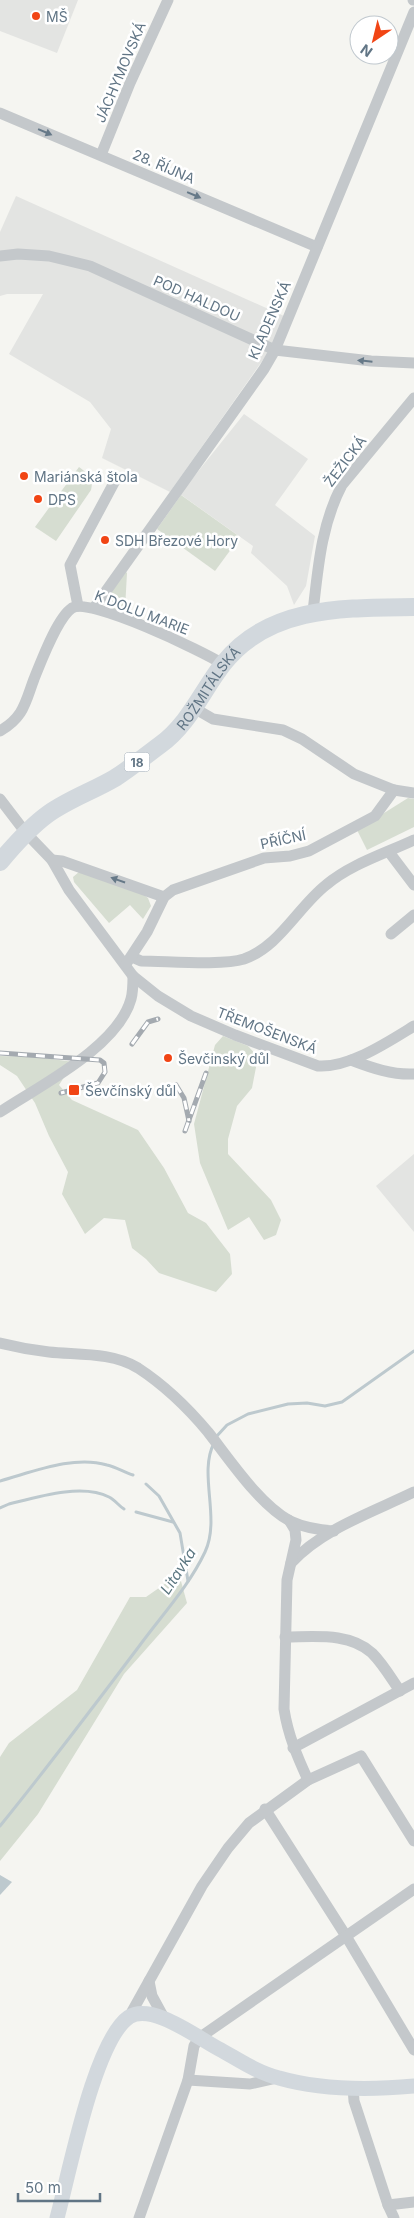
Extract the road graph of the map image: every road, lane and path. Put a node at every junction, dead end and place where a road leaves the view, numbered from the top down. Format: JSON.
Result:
{"nodes":[{"id":1,"x":168,"y":0,"type":"edge"},
{"id":2,"x":414,"y":12,"type":"edge"},
{"id":3,"x":0,"y":113,"type":"edge"},
{"id":4,"x":101,"y":155,"type":"junction"},
{"id":5,"x":316,"y":247,"type":"junction"},
{"id":6,"x":0,"y":256,"type":"edge"},
{"id":7,"x":275,"y":350,"type":"junction"},
{"id":8,"x":414,"y":363,"type":"edge"},
{"id":9,"x":414,"y":398,"type":"edge"},
{"id":10,"x":116,"y":479,"type":"dead end"},
{"id":11,"x":78,"y":606,"type":"junction"},
{"id":12,"x":414,"y":607,"type":"edge"},
{"id":13,"x":94,"y":608,"type":"junction"},
{"id":14,"x":313,"y":612,"type":"junction"},
{"id":15,"x":223,"y":664,"type":"junction"},
{"id":16,"x":194,"y":708,"type":"junction"},
{"id":17,"x":0,"y":731,"type":"edge"},
{"id":18,"x":394,"y":790,"type":"junction"},
{"id":19,"x":414,"y":792,"type":"edge"},
{"id":20,"x":0,"y":799,"type":"edge"},
{"id":21,"x":4,"y":807,"type":"edge"},
{"id":22,"x":26,"y":833,"type":"junction"},
{"id":23,"x":414,"y":840,"type":"edge"},
{"id":24,"x":389,"y":852,"type":"junction"},
{"id":25,"x":52,"y":860,"type":"junction"},
{"id":26,"x":0,"y":862,"type":"edge"},
{"id":27,"x":414,"y":885,"type":"edge"},
{"id":28,"x":164,"y":897,"type":"junction"},
{"id":29,"x":414,"y":915,"type":"edge"},
{"id":30,"x":391,"y":934,"type":"dead end"},
{"id":31,"x":129,"y":961,"type":"junction"},
{"id":32,"x":133,"y":976,"type":"junction"},
{"id":33,"x":414,"y":1026,"type":"edge"},
{"id":34,"x":351,"y":1060,"type":"junction"},
{"id":35,"x":414,"y":1074,"type":"edge"},
{"id":36,"x":0,"y":1112,"type":"edge"},
{"id":37,"x":0,"y":1343,"type":"edge"},
{"id":38,"x":414,"y":1492,"type":"edge"},
{"id":39,"x":289,"y":1520,"type":"junction"},
{"id":40,"x":334,"y":1531,"type":"junction"},
{"id":41,"x":289,"y":1565,"type":"junction"},
{"id":42,"x":285,"y":1637,"type":"junction"},
{"id":43,"x":414,"y":1684,"type":"edge"},
{"id":44,"x":400,"y":1691,"type":"junction"},
{"id":45,"x":293,"y":1748,"type":"junction"},
{"id":46,"x":308,"y":1780,"type":"junction"},
{"id":47,"x":265,"y":1809,"type":"junction"},
{"id":48,"x":414,"y":1841,"type":"edge"},
{"id":49,"x":414,"y":1889,"type":"edge"},
{"id":50,"x":346,"y":1936,"type":"junction"},
{"id":51,"x":149,"y":1981,"type":"junction"},
{"id":52,"x":129,"y":2017,"type":"junction"},
{"id":53,"x":164,"y":2018,"type":"junction"},
{"id":54,"x":199,"y":2038,"type":"junction"},
{"id":55,"x":414,"y":2050,"type":"edge"},
{"id":56,"x":277,"y":2078,"type":"junction"},
{"id":57,"x":188,"y":2080,"type":"junction"},
{"id":58,"x":414,"y":2086,"type":"edge"},
{"id":59,"x":353,"y":2088,"type":"junction"},
{"id":60,"x":414,"y":2202,"type":"edge"},
{"id":61,"x":388,"y":2205,"type":"junction"},
{"id":62,"x":57,"y":2218,"type":"edge"},
{"id":63,"x":139,"y":2218,"type":"edge"},
{"id":64,"x":394,"y":2218,"type":"edge"}],
"edges":[{"from":1,"to":4,"type":"street","name":"JÁCHYMOVSKÁ"},
{"from":2,"to":5,"type":"street","name":"KLADENSKÁ"},
{"from":3,"to":4,"type":"street","name":"28. ŘÍJNA","one_way":true},
{"from":4,"to":5,"type":"street","name":"28. ŘÍJNA","one_way":true},
{"from":5,"to":7,"type":"street","name":"KLADENSKÁ"},
{"from":6,"to":7,"type":"street","name":"POD HALDOU"},
{"from":8,"to":7,"type":"street","name":"POD HALDOU","one_way":true},
{"from":7,"to":13,"type":"street","name":"KLADENSKÁ"},
{"from":9,"to":14,"type":"street","name":"ŽEŽICKÁ"},
{"from":10,"to":11,"type":"street"},
{"from":11,"to":13,"type":"street","name":"K DOLU MARIE"},
{"from":11,"to":17,"type":"street","name":"K DOLU MARIE"},
{"from":12,"to":14,"type":"main road","name":"ROŽMITÁLSKÁ","number":"18"},
{"from":13,"to":15,"type":"street","name":"K DOLU MARIE"},
{"from":14,"to":15,"type":"main road","name":"ROŽMITÁLSKÁ","number":"18"},
{"from":15,"to":16,"type":"main road","name":"ROŽMITÁLSKÁ","number":"18"},
{"from":16,"to":18,"type":"street"},
{"from":16,"to":22,"type":"main road","name":"ROŽMITÁLSKÁ","number":"18"},
{"from":18,"to":19,"type":"street"},
{"from":18,"to":28,"type":"street","name":"PŘÍČNÍ"},
{"from":20,"to":21,"type":"street","name":"TŘEMOŠENSKÁ"},
{"from":21,"to":22,"type":"street","name":"TŘEMOŠENSKÁ"},
{"from":22,"to":25,"type":"street","name":"TŘEMOŠENSKÁ"},
{"from":22,"to":26,"type":"main road","number":"18"},
{"from":23,"to":24,"type":"street"},
{"from":24,"to":27,"type":"street"},
{"from":24,"to":31,"type":"street"},
{"from":28,"to":25,"type":"street","one_way":true},
{"from":25,"to":31,"type":"street","name":"TŘEMOŠENSKÁ"},
{"from":28,"to":31,"type":"street"},
{"from":29,"to":30,"type":"street"},
{"from":31,"to":32,"type":"street","name":"TŘEMOŠENSKÁ"},
{"from":32,"to":34,"type":"street","name":"TŘEMOŠENSKÁ"},
{"from":32,"to":36,"type":"street"},
{"from":33,"to":34,"type":"street","name":"TŘEMOŠENSKÁ"},
{"from":34,"to":35,"type":"street"},
{"from":37,"to":39,"type":"street"},
{"from":38,"to":40,"type":"street"},
{"from":39,"to":40,"type":"street"},
{"from":39,"to":41,"type":"street"},
{"from":40,"to":41,"type":"street"},
{"from":41,"to":42,"type":"street"},
{"from":42,"to":44,"type":"street"},
{"from":42,"to":45,"type":"street"},
{"from":43,"to":44,"type":"street"},
{"from":44,"to":45,"type":"street"},
{"from":45,"to":46,"type":"street"},
{"from":46,"to":47,"type":"street"},
{"from":46,"to":48,"type":"street"},
{"from":47,"to":50,"type":"street"},
{"from":47,"to":51,"type":"street"},
{"from":49,"to":50,"type":"street"},
{"from":50,"to":54,"type":"street"},
{"from":50,"to":55,"type":"street"},
{"from":51,"to":52,"type":"street"},
{"from":51,"to":53,"type":"street"},
{"from":52,"to":53,"type":"street"},
{"from":52,"to":62,"type":"street"},
{"from":53,"to":54,"type":"street"},
{"from":54,"to":56,"type":"street"},
{"from":54,"to":57,"type":"street"},
{"from":56,"to":57,"type":"street"},
{"from":56,"to":59,"type":"street"},
{"from":57,"to":63,"type":"street"},
{"from":58,"to":59,"type":"street"},
{"from":59,"to":61,"type":"street"},
{"from":60,"to":61,"type":"street"},
{"from":61,"to":64,"type":"street"}]}
